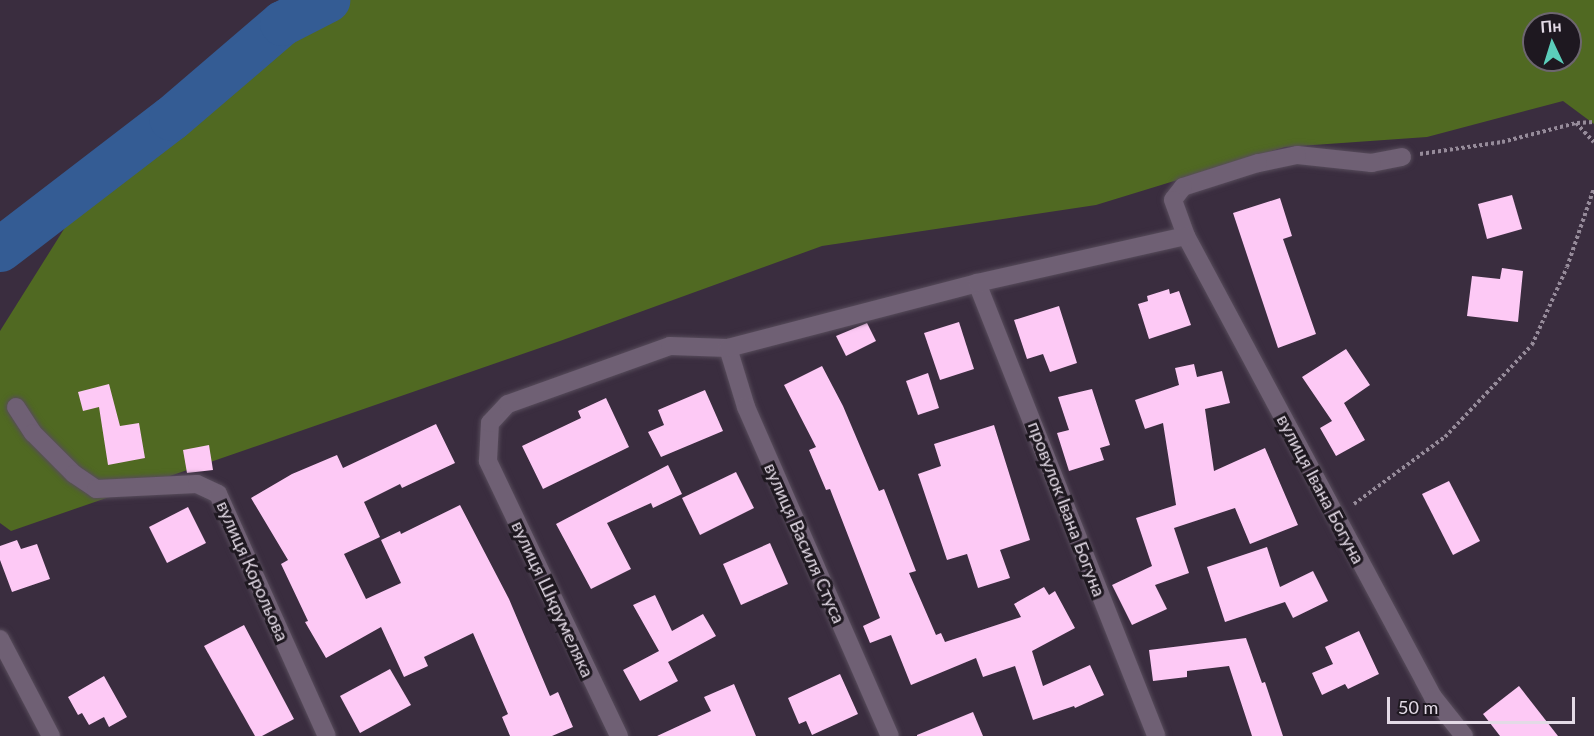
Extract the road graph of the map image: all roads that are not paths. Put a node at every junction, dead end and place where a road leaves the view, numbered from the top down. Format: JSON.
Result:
{"nodes":[{"id":1,"x":1402,"y":157,"type":"road end"},
{"id":2,"x":1186,"y":236,"type":"junction"},
{"id":3,"x":978,"y":283,"type":"junction"},
{"id":4,"x":728,"y":348,"type":"junction"},
{"id":5,"x":16,"y":407,"type":"dead end"},
{"id":6,"x":0,"y":639,"type":"edge"},
{"id":7,"x":51,"y":736,"type":"edge"},
{"id":8,"x":327,"y":736,"type":"edge"},
{"id":9,"x":619,"y":736,"type":"edge"},
{"id":10,"x":890,"y":736,"type":"edge"},
{"id":11,"x":1156,"y":736,"type":"edge"},
{"id":12,"x":1464,"y":736,"type":"edge"}],
"edges":[{"from":1,"to":2,"type":"street","name":"вулиця Івана Богуна"},
{"from":2,"to":3,"type":"street"},
{"from":2,"to":12,"type":"street","name":"вулиця Івана Богуна"},
{"from":3,"to":4,"type":"street"},
{"from":3,"to":11,"type":"street","name":"провулок Івана Богуна"},
{"from":4,"to":9,"type":"street","name":"вулиця Шкрумеляка"},
{"from":4,"to":10,"type":"street","name":"вулиця Василя Стуса"},
{"from":5,"to":8,"type":"street","name":"вулиця Корольова"},
{"from":6,"to":7,"type":"street"}]}
